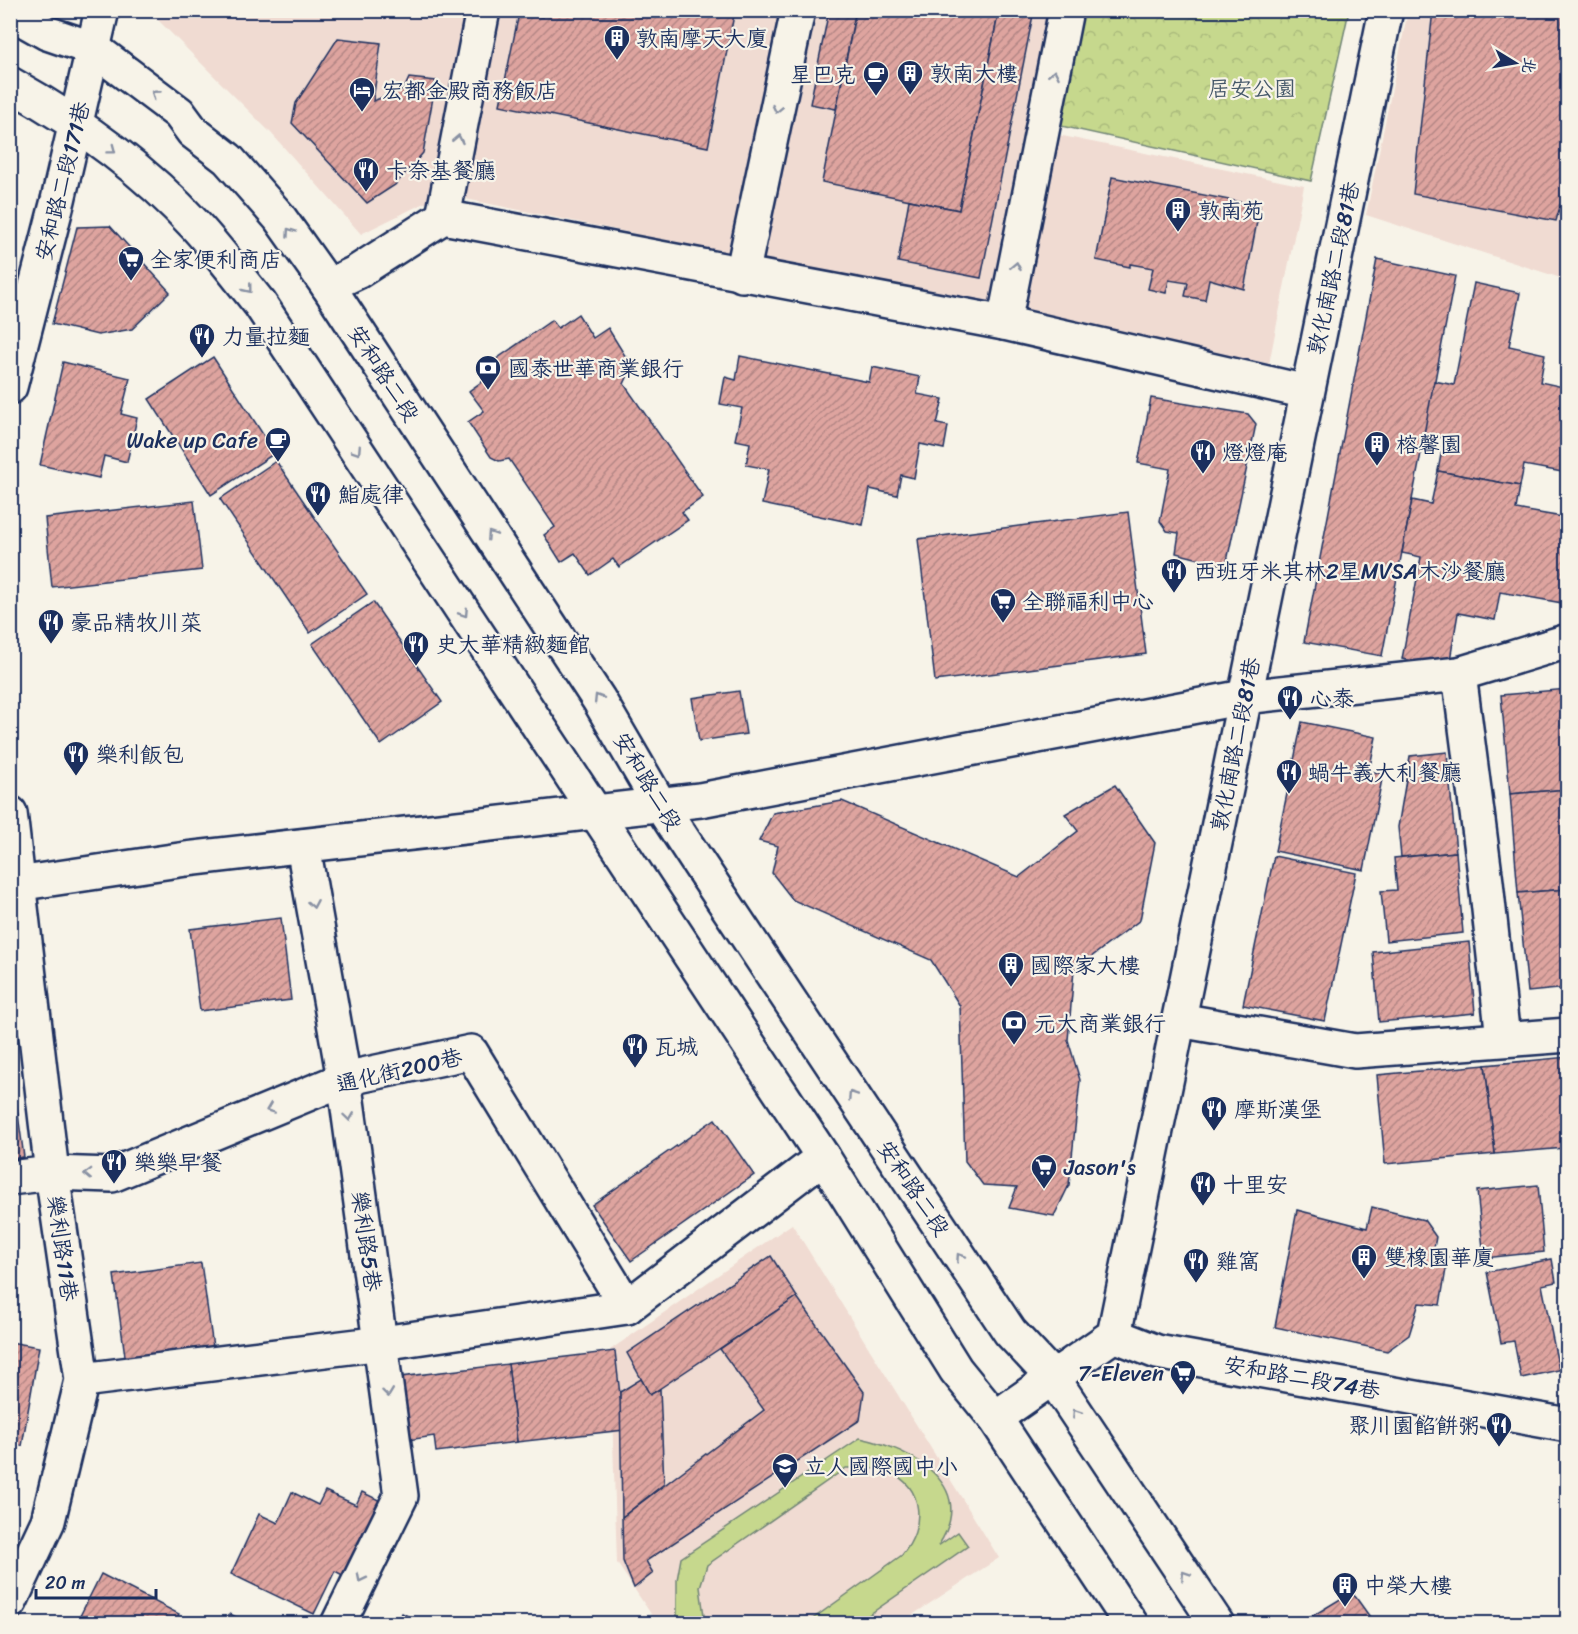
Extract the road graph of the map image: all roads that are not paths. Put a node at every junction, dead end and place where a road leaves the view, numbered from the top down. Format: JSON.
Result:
{"nodes":[{"id":1,"x":102,"y":10,"type":"edge"},
{"id":2,"x":483,"y":10,"type":"edge"},
{"id":3,"x":798,"y":10,"type":"edge"},
{"id":4,"x":1066,"y":10,"type":"edge"},
{"id":5,"x":1386,"y":10,"type":"edge"},
{"id":6,"x":10,"y":12,"type":"edge"},
{"id":7,"x":94,"y":49,"type":"junction"},
{"id":8,"x":10,"y":84,"type":"edge"},
{"id":9,"x":75,"y":123,"type":"junction"},
{"id":10,"x":443,"y":217,"type":"junction"},
{"id":11,"x":742,"y":275,"type":"junction"},
{"id":12,"x":328,"y":286,"type":"junction"},
{"id":13,"x":1004,"y":323,"type":"junction"},
{"id":14,"x":10,"y":387,"type":"edge"},
{"id":15,"x":1307,"y":392,"type":"junction"},
{"id":16,"x":1568,"y":641,"type":"edge"},
{"id":17,"x":1459,"y":674,"type":"junction"},
{"id":18,"x":1244,"y":698,"type":"junction"},
{"id":19,"x":659,"y":803,"type":"junction"},
{"id":20,"x":10,"y":813,"type":"edge"},
{"id":21,"x":596,"y":813,"type":"junction"},
{"id":22,"x":303,"y":846,"type":"junction"},
{"id":23,"x":13,"y":883,"type":"edge"},
{"id":24,"x":1179,"y":1020,"type":"junction"},
{"id":25,"x":1568,"y":1035,"type":"edge"},
{"id":26,"x":1503,"y":1039,"type":"junction"},
{"id":27,"x":344,"y":1079,"type":"junction"},
{"id":28,"x":823,"y":1157,"type":"junction"},
{"id":29,"x":52,"y":1173,"type":"junction"},
{"id":30,"x":10,"y":1178,"type":"edge"},
{"id":31,"x":627,"y":1307,"type":"junction"},
{"id":32,"x":1114,"y":1335,"type":"junction"},
{"id":33,"x":382,"y":1343,"type":"junction"},
{"id":34,"x":1053,"y":1378,"type":"junction"},
{"id":35,"x":82,"y":1380,"type":"junction"},
{"id":36,"x":995,"y":1418,"type":"junction"},
{"id":37,"x":1568,"y":1425,"type":"edge"},
{"id":38,"x":10,"y":1602,"type":"edge"},
{"id":39,"x":338,"y":1623,"type":"edge"},
{"id":40,"x":1131,"y":1623,"type":"edge"},
{"id":41,"x":1217,"y":1623,"type":"edge"}],
"edges":[{"from":1,"to":7,"type":"street","name":"安和路二段171巷"},
{"from":10,"to":2,"type":"street","one_way":true},
{"from":3,"to":11,"type":"street","one_way":true},
{"from":13,"to":4,"type":"street","one_way":true},
{"from":5,"to":15,"type":"street","name":"敦化南路二段81巷"},
{"from":6,"to":7,"type":"street","name":"安和路二段"},
{"from":7,"to":9,"type":"street","name":"安和路二段171巷"},
{"from":12,"to":7,"type":"street","name":"安和路二段","one_way":true},
{"from":8,"to":9,"type":"street"},
{"from":9,"to":14,"type":"street","name":"安和路二段171巷"},
{"from":9,"to":21,"type":"street","one_way":true},
{"from":10,"to":11,"type":"street"},
{"from":10,"to":12,"type":"street"},
{"from":11,"to":13,"type":"street"},
{"from":19,"to":12,"type":"street","name":"安和路二段","one_way":true},
{"from":13,"to":15,"type":"street"},
{"from":15,"to":18,"type":"street","name":"敦化南路二段81巷"},
{"from":16,"to":17,"type":"street"},
{"from":17,"to":18,"type":"street"},
{"from":17,"to":26,"type":"street"},
{"from":18,"to":19,"type":"street"},
{"from":18,"to":24,"type":"street","name":"敦化南路二段81巷"},
{"from":19,"to":21,"type":"street"},
{"from":34,"to":19,"type":"street","name":"安和路二段","one_way":true},
{"from":20,"to":23,"type":"street"},
{"from":21,"to":22,"type":"street"},
{"from":21,"to":28,"type":"street"},
{"from":22,"to":23,"type":"street"},
{"from":22,"to":27,"type":"street","name":"樂利路5巷","one_way":true},
{"from":23,"to":29,"type":"street","name":"樂利路11巷"},
{"from":24,"to":26,"type":"street"},
{"from":24,"to":32,"type":"street","name":"敦化南路二段81巷"},
{"from":25,"to":26,"type":"street"},
{"from":27,"to":29,"type":"street","name":"通化街200巷","one_way":true},
{"from":27,"to":31,"type":"street","name":"通化街200巷"},
{"from":27,"to":33,"type":"street","name":"樂利路5巷","one_way":true},
{"from":28,"to":31,"type":"street"},
{"from":28,"to":36,"type":"street"},
{"from":29,"to":30,"type":"street","name":"通化街200巷"},
{"from":29,"to":35,"type":"street","name":"樂利路11巷"},
{"from":31,"to":33,"type":"street"},
{"from":32,"to":34,"type":"street"},
{"from":32,"to":37,"type":"street","name":"安和路二段74巷"},
{"from":33,"to":35,"type":"street"},
{"from":33,"to":39,"type":"street","name":"樂利路5巷","one_way":true},
{"from":34,"to":36,"type":"street"},
{"from":41,"to":34,"type":"street","name":"安和路二段","one_way":true},
{"from":35,"to":38,"type":"street","name":"樂利路11巷"},
{"from":36,"to":40,"type":"street"}]}
